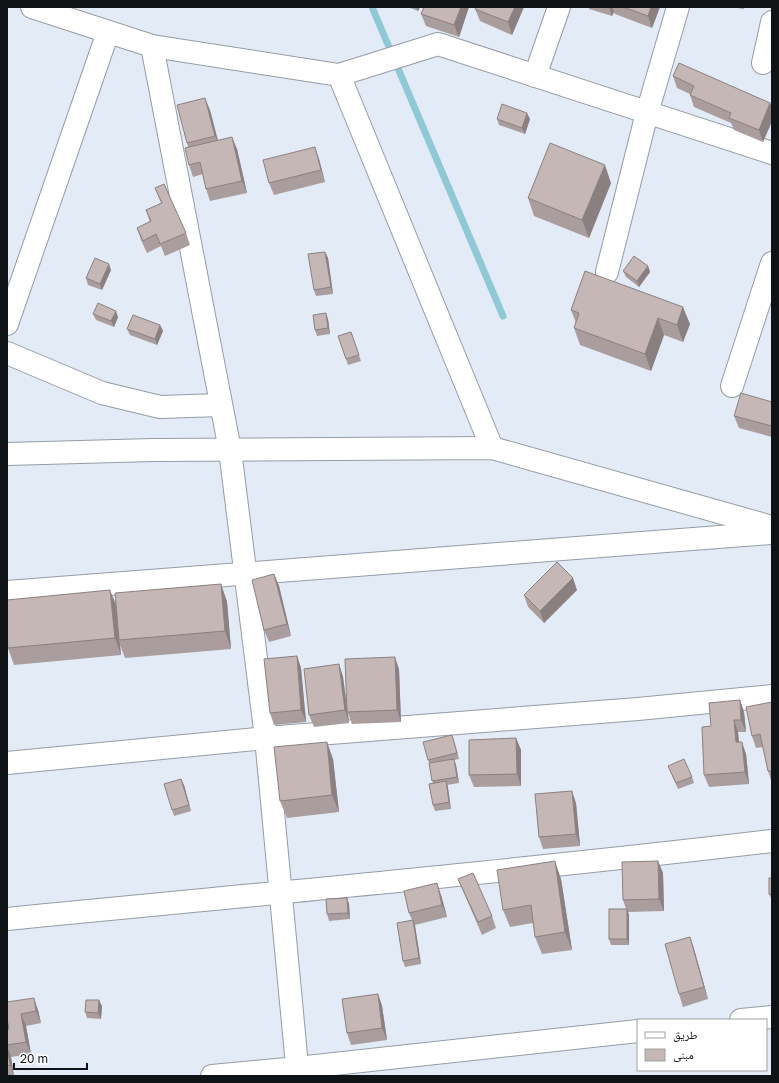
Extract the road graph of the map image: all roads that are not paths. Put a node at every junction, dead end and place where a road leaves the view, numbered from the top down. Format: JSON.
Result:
{"nodes":[{"id":1,"x":32,"y":7,"type":"edge"},
{"id":2,"x":559,"y":7,"type":"edge"},
{"id":3,"x":678,"y":7,"type":"edge"},
{"id":4,"x":772,"y":22,"type":"edge"},
{"id":5,"x":108,"y":32,"type":"junction"},
{"id":6,"x":152,"y":46,"type":"junction"},
{"id":7,"x":763,"y":62,"type":"dead end"},
{"id":8,"x":339,"y":75,"type":"junction"},
{"id":9,"x":535,"y":76,"type":"junction"},
{"id":10,"x":647,"y":112,"type":"junction"},
{"id":11,"x":772,"y":153,"type":"edge"},
{"id":12,"x":772,"y":263,"type":"edge"},
{"id":13,"x":608,"y":272,"type":"dead end"},
{"id":14,"x":7,"y":324,"type":"edge"},
{"id":15,"x":7,"y":353,"type":"edge"},
{"id":16,"x":732,"y":386,"type":"dead end"},
{"id":17,"x":221,"y":405,"type":"junction"},
{"id":18,"x":492,"y":448,"type":"junction"},
{"id":19,"x":230,"y":450,"type":"junction"},
{"id":20,"x":7,"y":454,"type":"edge"},
{"id":21,"x":772,"y":527,"type":"edge"},
{"id":22,"x":772,"y":532,"type":"edge"},
{"id":23,"x":246,"y":573,"type":"junction"},
{"id":24,"x":7,"y":592,"type":"edge"},
{"id":25,"x":772,"y":696,"type":"edge"},
{"id":26,"x":266,"y":738,"type":"junction"},
{"id":27,"x":7,"y":763,"type":"edge"},
{"id":28,"x":772,"y":841,"type":"edge"},
{"id":29,"x":281,"y":892,"type":"junction"},
{"id":30,"x":7,"y":919,"type":"edge"},
{"id":31,"x":772,"y":1017,"type":"edge"},
{"id":32,"x":751,"y":1019,"type":"edge"},
{"id":33,"x":637,"y":1031,"type":"edge"},
{"id":34,"x":297,"y":1072,"type":"edge"},
{"id":35,"x":212,"y":1076,"type":"edge"}],
"edges":[{"from":1,"to":5,"type":"street"},
{"from":2,"to":9,"type":"street"},
{"from":3,"to":10,"type":"street"},
{"from":4,"to":7,"type":"street"},
{"from":5,"to":6,"type":"street"},
{"from":5,"to":14,"type":"street"},
{"from":6,"to":8,"type":"street"},
{"from":6,"to":17,"type":"street"},
{"from":8,"to":9,"type":"street"},
{"from":8,"to":18,"type":"street"},
{"from":9,"to":10,"type":"street"},
{"from":10,"to":11,"type":"street"},
{"from":10,"to":13,"type":"street"},
{"from":12,"to":16,"type":"street"},
{"from":15,"to":17,"type":"street"},
{"from":17,"to":19,"type":"street"},
{"from":18,"to":19,"type":"street"},
{"from":18,"to":21,"type":"street"},
{"from":19,"to":20,"type":"street"},
{"from":19,"to":23,"type":"street"},
{"from":22,"to":23,"type":"street"},
{"from":23,"to":24,"type":"street"},
{"from":23,"to":26,"type":"street"},
{"from":25,"to":26,"type":"street"},
{"from":26,"to":27,"type":"street"},
{"from":26,"to":29,"type":"street"},
{"from":28,"to":29,"type":"street"},
{"from":29,"to":30,"type":"street"},
{"from":29,"to":34,"type":"street"},
{"from":31,"to":32,"type":"street"},
{"from":33,"to":34,"type":"street"},
{"from":34,"to":35,"type":"street"}]}
